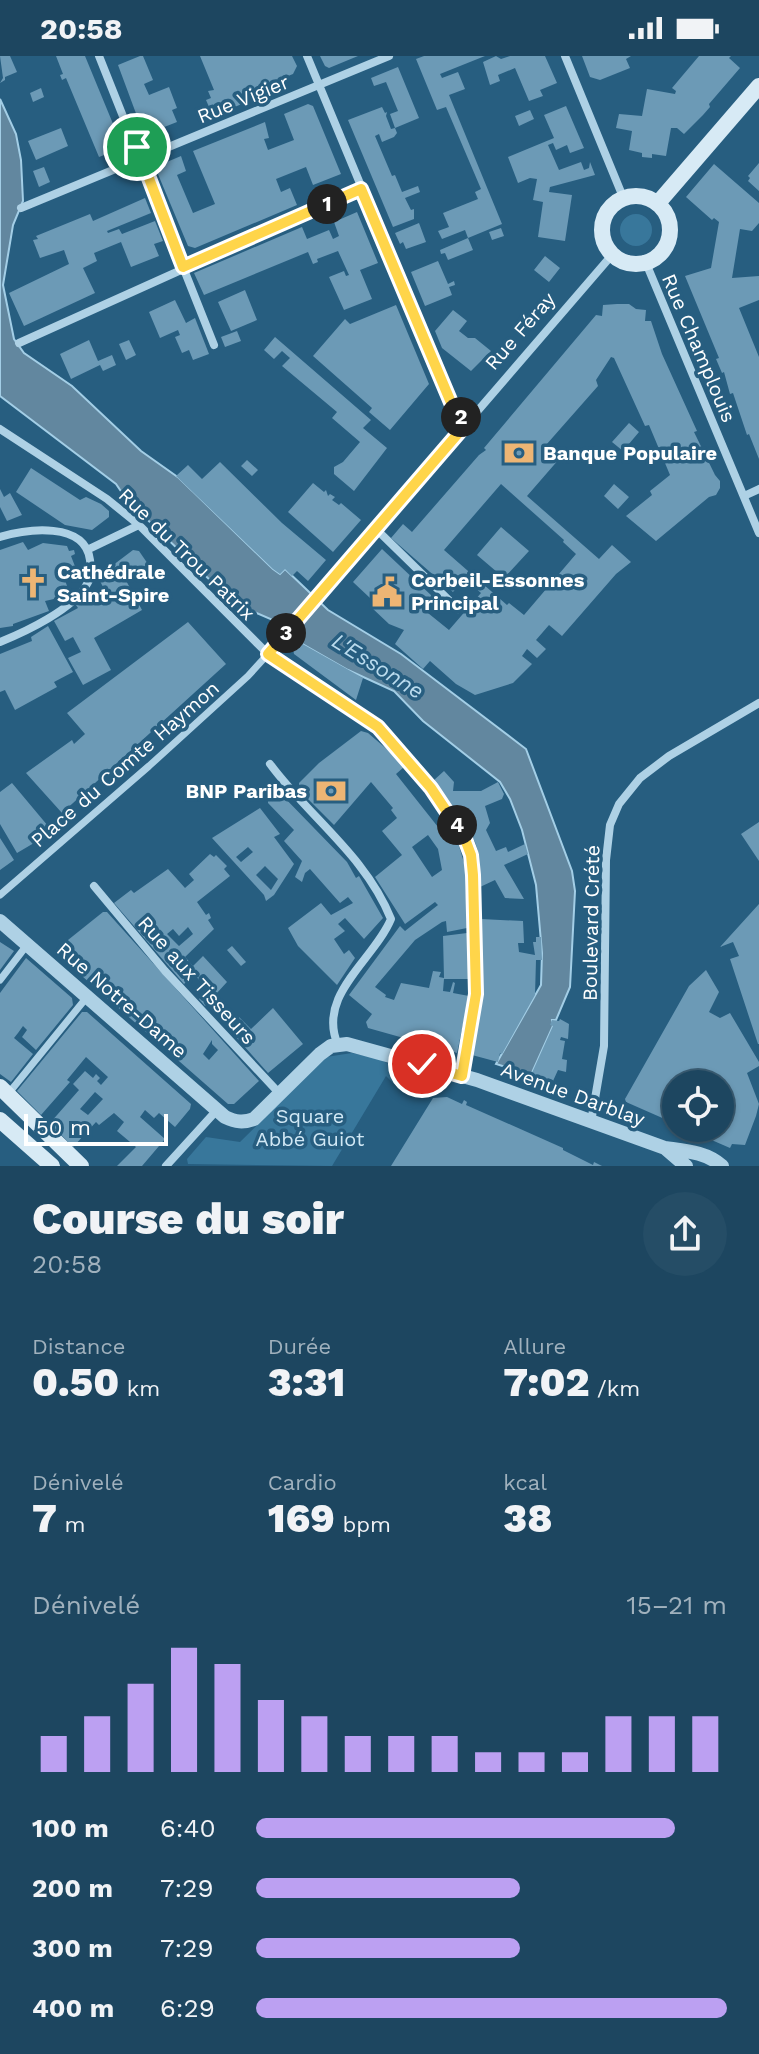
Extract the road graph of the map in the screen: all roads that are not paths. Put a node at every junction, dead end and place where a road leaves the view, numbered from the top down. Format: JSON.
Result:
{"nodes":[{"id":1,"x":99,"y":56,"type":"edge"},
{"id":2,"x":307,"y":56,"type":"edge"},
{"id":3,"x":389,"y":56,"type":"edge"},
{"id":4,"x":565,"y":56,"type":"edge"},
{"id":5,"x":319,"y":85,"type":"junction"},
{"id":6,"x":759,"y":86,"type":"edge"},
{"id":7,"x":141,"y":158,"type":"junction"},
{"id":8,"x":361,"y":189,"type":"junction"},
{"id":9,"x":623,"y":197,"type":"junction"},
{"id":10,"x":658,"y":203,"type":"junction"},
{"id":11,"x":21,"y":208,"type":"dead end"},
{"id":12,"x":612,"y":255,"type":"junction"},
{"id":13,"x":646,"y":263,"type":"junction"},
{"id":14,"x":183,"y":267,"type":"junction"},
{"id":15,"x":19,"y":343,"type":"dead end"},
{"id":16,"x":214,"y":345,"type":"dead end"},
{"id":17,"x":468,"y":422,"type":"junction"},
{"id":18,"x":0,"y":429,"type":"edge"},
{"id":19,"x":759,"y":489,"type":"edge"},
{"id":20,"x":744,"y":496,"type":"junction"},
{"id":21,"x":139,"y":525,"type":"junction"},
{"id":22,"x":375,"y":528,"type":"junction"},
{"id":23,"x":759,"y":533,"type":"edge"},
{"id":24,"x":0,"y":537,"type":"edge"},
{"id":25,"x":89,"y":549,"type":"junction"},
{"id":26,"x":458,"y":609,"type":"dead end"},
{"id":27,"x":0,"y":642,"type":"edge"},
{"id":28,"x":268,"y":654,"type":"junction"},
{"id":29,"x":759,"y":703,"type":"edge"},
{"id":30,"x":270,"y":764,"type":"dead end"},
{"id":31,"x":94,"y":886,"type":"dead end"},
{"id":32,"x":0,"y":895,"type":"edge"},
{"id":33,"x":0,"y":921,"type":"edge"},
{"id":34,"x":27,"y":945,"type":"junction"},
{"id":35,"x":0,"y":980,"type":"edge"},
{"id":36,"x":87,"y":997,"type":"junction"},
{"id":37,"x":338,"y":1045,"type":"junction"},
{"id":38,"x":462,"y":1076,"type":"junction"},
{"id":39,"x":4,"y":1090,"type":"edge"},
{"id":40,"x":279,"y":1093,"type":"junction"},
{"id":41,"x":218,"y":1109,"type":"junction"},
{"id":42,"x":0,"y":1120,"type":"edge"},
{"id":43,"x":591,"y":1122,"type":"junction"},
{"id":44,"x":665,"y":1148,"type":"junction"},
{"id":45,"x":52,"y":1166,"type":"edge"},
{"id":46,"x":81,"y":1166,"type":"edge"},
{"id":47,"x":166,"y":1166,"type":"edge"},
{"id":48,"x":686,"y":1166,"type":"edge"},
{"id":49,"x":722,"y":1166,"type":"edge"}],
"edges":[{"from":1,"to":7,"type":"street"},
{"from":2,"to":5,"type":"street"},
{"from":3,"to":5,"type":"street","name":"Rue Vigier"},
{"from":4,"to":9,"type":"street"},
{"from":5,"to":7,"type":"street","name":"Rue Vigier"},
{"from":5,"to":8,"type":"street"},
{"from":6,"to":10,"type":"main road"},
{"from":7,"to":11,"type":"street","name":"Rue Vigier"},
{"from":7,"to":14,"type":"street"},
{"from":8,"to":14,"type":"street"},
{"from":8,"to":17,"type":"street"},
{"from":9,"to":10,"type":"main road"},
{"from":9,"to":12,"type":"main road"},
{"from":10,"to":13,"type":"main road"},
{"from":12,"to":13,"type":"main road"},
{"from":12,"to":17,"type":"street","name":"Rue Féray"},
{"from":13,"to":20,"type":"street","name":"Rue Champlouis"},
{"from":14,"to":15,"type":"street"},
{"from":14,"to":16,"type":"street"},
{"from":17,"to":22,"type":"street","name":"Rue Féray"},
{"from":18,"to":21,"type":"street","name":"Rue du Trou Patrix"},
{"from":19,"to":20,"type":"street"},
{"from":20,"to":23,"type":"street","name":"Rue Champlouis"},
{"from":21,"to":25,"type":"street"},
{"from":21,"to":28,"type":"street","name":"Rue du Trou Patrix"},
{"from":22,"to":26,"type":"street"},
{"from":22,"to":28,"type":"street","name":"Rue Féray"},
{"from":24,"to":25,"type":"street"},
{"from":25,"to":27,"type":"street"},
{"from":28,"to":32,"type":"street","name":"Place du Comte Haymon"},
{"from":28,"to":38,"type":"street","name":"Rue du Trou Patrix"},
{"from":29,"to":43,"type":"street","name":"Boulevard Crété"},
{"from":30,"to":37,"type":"street"},
{"from":31,"to":40,"type":"street","name":"Rue aux Tisseurs"},
{"from":33,"to":34,"type":"street","name":"Rue Notre-Dame"},
{"from":34,"to":35,"type":"street"},
{"from":34,"to":36,"type":"street","name":"Rue Notre-Dame"},
{"from":36,"to":39,"type":"street"},
{"from":36,"to":41,"type":"street","name":"Rue Notre-Dame"},
{"from":37,"to":38,"type":"street","name":"Avenue Darblay"},
{"from":37,"to":40,"type":"street"},
{"from":38,"to":43,"type":"street","name":"Avenue Darblay"},
{"from":39,"to":46,"type":"main road"},
{"from":40,"to":41,"type":"street"},
{"from":41,"to":47,"type":"street"},
{"from":42,"to":45,"type":"main road"},
{"from":43,"to":44,"type":"street","name":"Avenue Darblay"},
{"from":44,"to":48,"type":"street","name":"Avenue Darblay"},
{"from":44,"to":49,"type":"street","name":"Avenue Darblay"}]}
